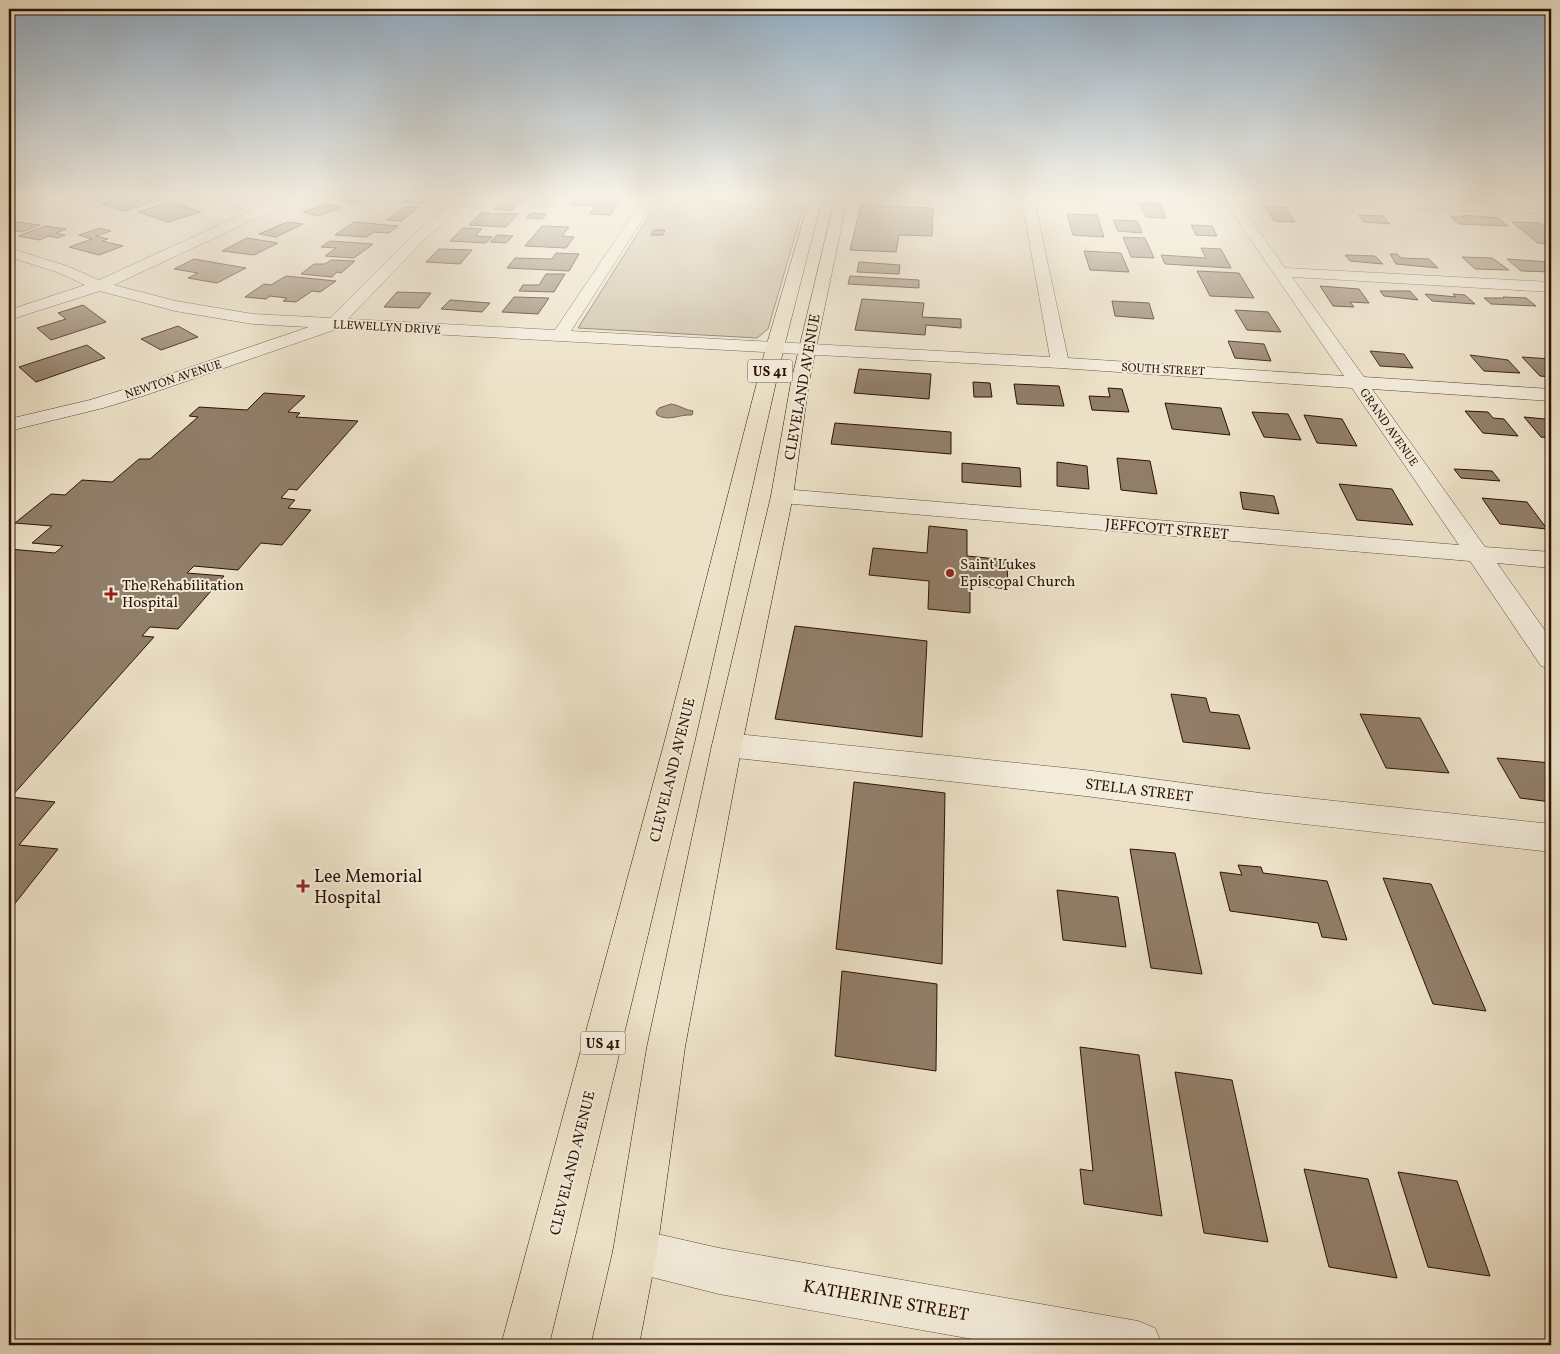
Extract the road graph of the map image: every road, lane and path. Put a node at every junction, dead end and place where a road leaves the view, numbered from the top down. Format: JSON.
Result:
{"nodes":[{"id":1,"x":28,"y":258,"type":"edge"},
{"id":2,"x":127,"y":258,"type":"edge"},
{"id":3,"x":159,"y":258,"type":"edge"},
{"id":4,"x":398,"y":258,"type":"edge"},
{"id":5,"x":610,"y":258,"type":"edge"},
{"id":6,"x":800,"y":258,"type":"edge"},
{"id":7,"x":828,"y":258,"type":"edge"},
{"id":8,"x":1039,"y":258,"type":"edge"},
{"id":9,"x":1271,"y":258,"type":"edge"},
{"id":10,"x":1281,"y":272,"type":"junction"},
{"id":11,"x":80,"y":277,"type":"junction"},
{"id":12,"x":99,"y":286,"type":"junction"},
{"id":13,"x":1551,"y":287,"type":"edge"},
{"id":14,"x":9,"y":300,"type":"edge"},
{"id":15,"x":9,"y":315,"type":"edge"},
{"id":16,"x":334,"y":324,"type":"junction"},
{"id":17,"x":560,"y":335,"type":"junction"},
{"id":18,"x":776,"y":347,"type":"junction"},
{"id":19,"x":807,"y":349,"type":"junction"},
{"id":20,"x":1060,"y":363,"type":"junction"},
{"id":21,"x":1358,"y":381,"type":"junction"},
{"id":22,"x":1551,"y":395,"type":"edge"},
{"id":23,"x":9,"y":425,"type":"edge"},
{"id":24,"x":782,"y":496,"type":"junction"},
{"id":25,"x":1477,"y":553,"type":"junction"},
{"id":26,"x":1551,"y":560,"type":"edge"},
{"id":27,"x":1551,"y":658,"type":"edge"},
{"id":28,"x":727,"y":745,"type":"junction"},
{"id":29,"x":1551,"y":838,"type":"edge"},
{"id":30,"x":635,"y":1251,"type":"junction"},
{"id":31,"x":525,"y":1345,"type":"edge"},
{"id":32,"x":615,"y":1345,"type":"edge"},
{"id":33,"x":1138,"y":1345,"type":"edge"}],
"edges":[{"from":1,"to":11,"type":"street","name":"LLEWELLYN DRIVE"},
{"from":2,"to":11,"type":"street"},
{"from":3,"to":12,"type":"street"},
{"from":4,"to":16,"type":"street"},
{"from":5,"to":17,"type":"street"},
{"from":6,"to":18,"type":"main road","name":"CLEVELAND AVENUE","number":"US 41"},
{"from":7,"to":19,"type":"main road","name":"CLEVELAND AVENUE","number":"US 41"},
{"from":8,"to":20,"type":"street"},
{"from":9,"to":10,"type":"street","name":"GRAND AVENUE"},
{"from":10,"to":13,"type":"street"},
{"from":10,"to":21,"type":"street","name":"GRAND AVENUE"},
{"from":11,"to":12,"type":"street","name":"LLEWELLYN DRIVE"},
{"from":11,"to":14,"type":"street"},
{"from":12,"to":15,"type":"street"},
{"from":12,"to":16,"type":"street","name":"LLEWELLYN DRIVE"},
{"from":16,"to":17,"type":"street","name":"LLEWELLYN DRIVE"},
{"from":16,"to":23,"type":"street","name":"NEWTON AVENUE"},
{"from":17,"to":18,"type":"street","name":"LLEWELLYN DRIVE"},
{"from":18,"to":19,"type":"street","name":"SOUTH STREET"},
{"from":18,"to":31,"type":"main road","name":"CLEVELAND AVENUE","number":"US 41"},
{"from":19,"to":20,"type":"street","name":"SOUTH STREET"},
{"from":19,"to":24,"type":"main road","name":"CLEVELAND AVENUE","number":"US 41"},
{"from":20,"to":21,"type":"street","name":"SOUTH STREET"},
{"from":21,"to":22,"type":"street","name":"SOUTH STREET"},
{"from":21,"to":25,"type":"street","name":"GRAND AVENUE"},
{"from":24,"to":25,"type":"street","name":"JEFFCOTT STREET"},
{"from":24,"to":28,"type":"main road","name":"CLEVELAND AVENUE","number":"US 41"},
{"from":25,"to":26,"type":"street","name":"JEFFCOTT STREET"},
{"from":25,"to":27,"type":"street","name":"GRAND AVENUE"},
{"from":28,"to":29,"type":"street","name":"STELLA STREET"},
{"from":28,"to":30,"type":"main road","name":"CLEVELAND AVENUE","number":"US 41"},
{"from":30,"to":32,"type":"main road","name":"CLEVELAND AVENUE","number":"US 41"},
{"from":30,"to":33,"type":"street","name":"KATHERINE STREET"}]}
